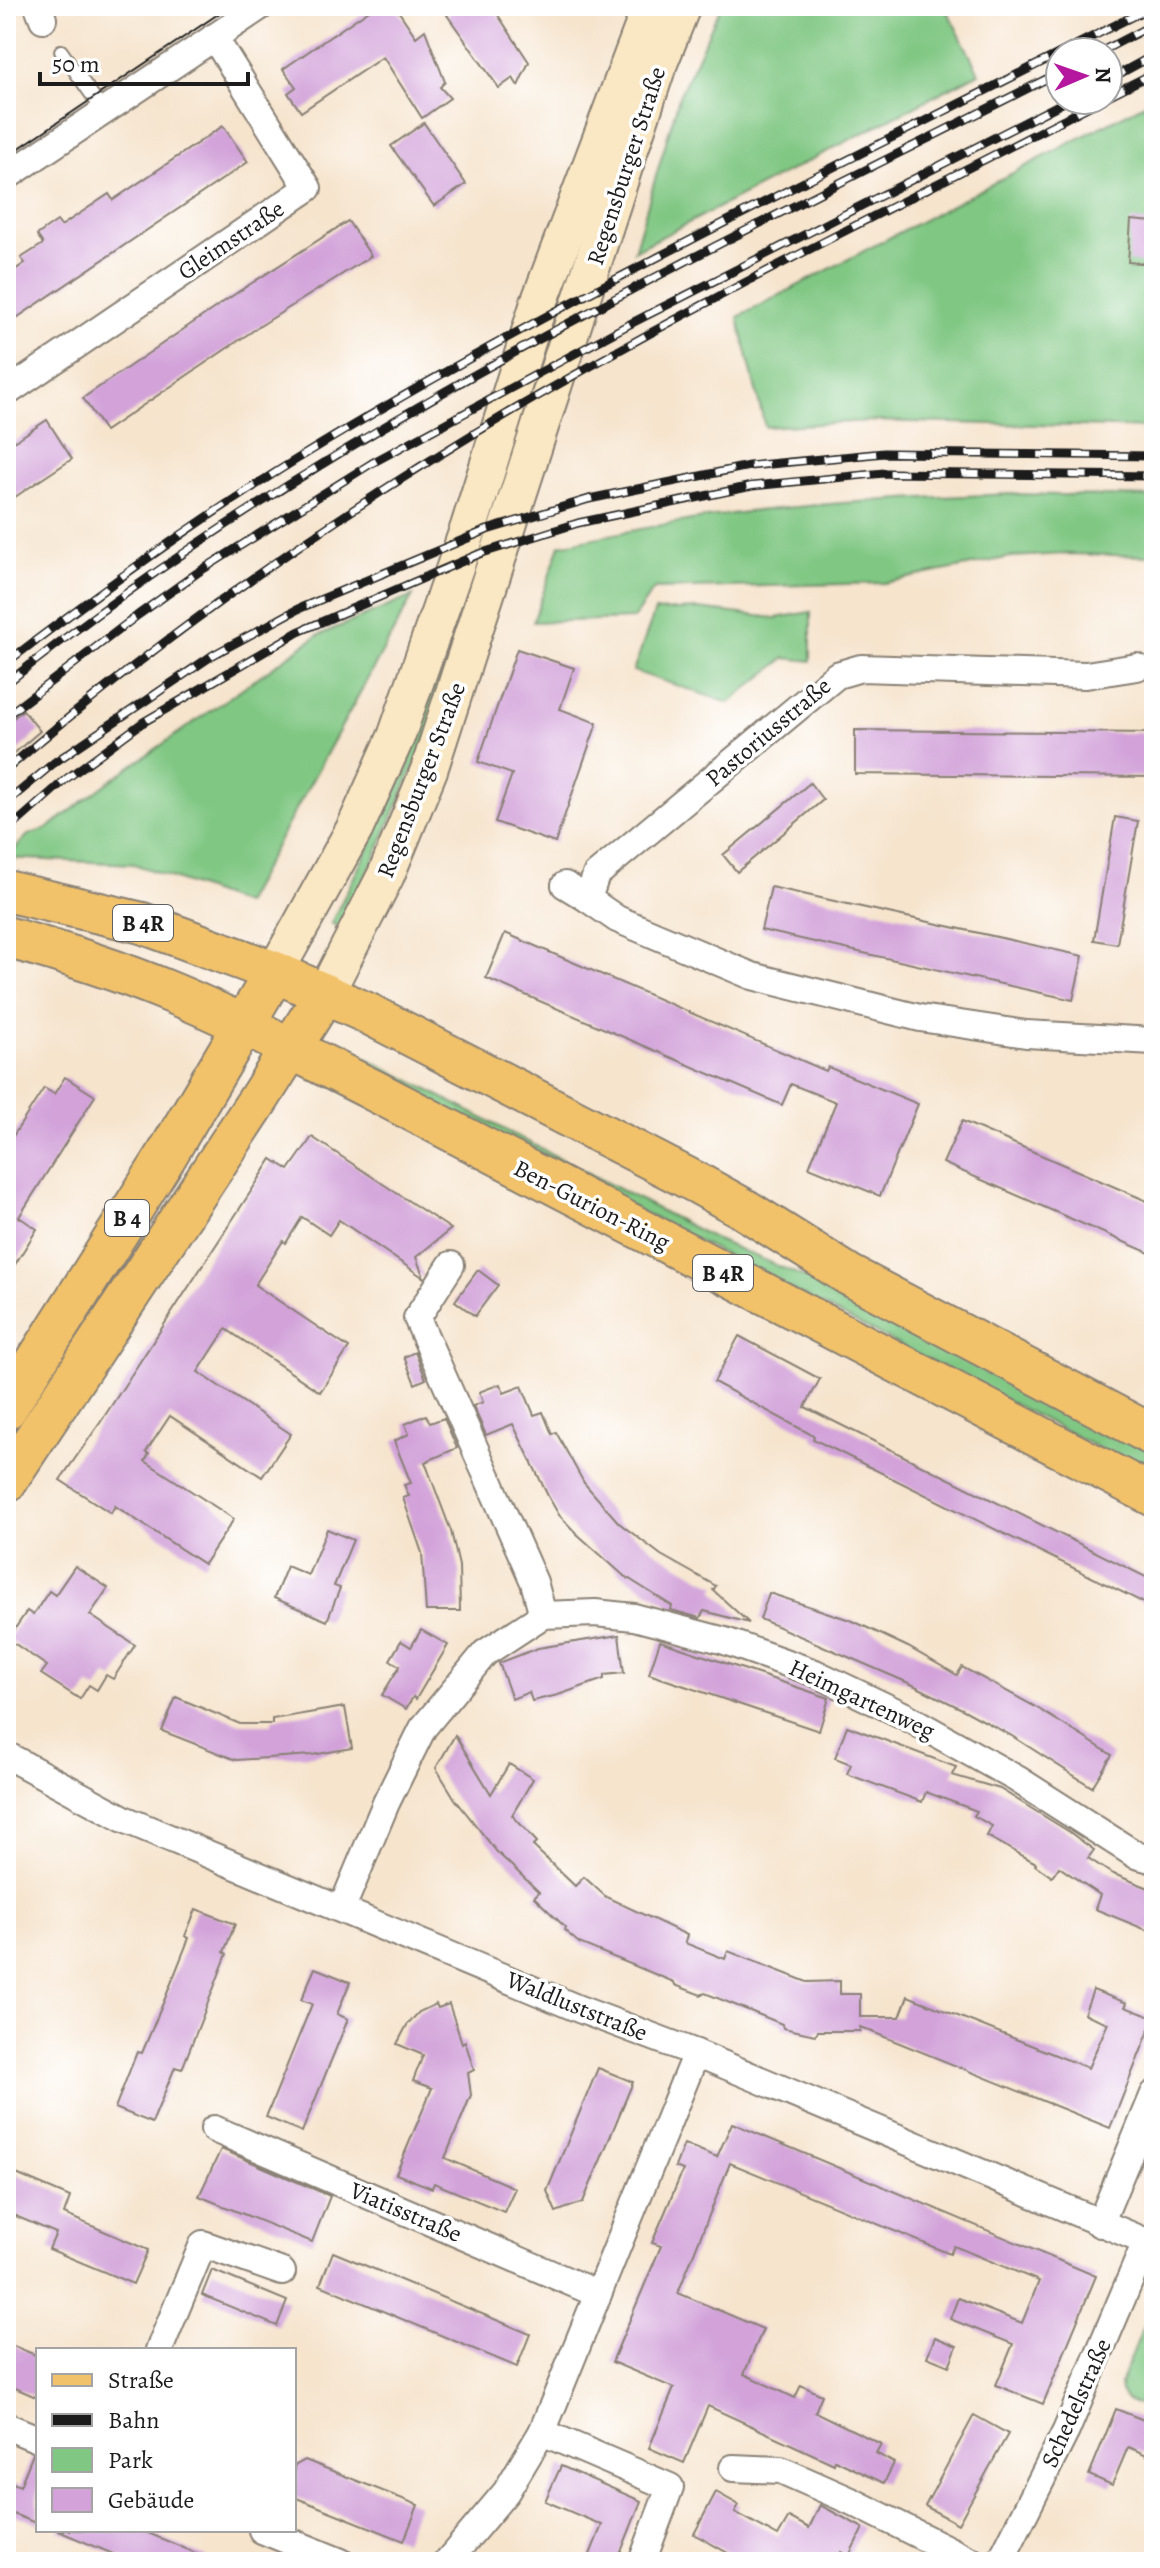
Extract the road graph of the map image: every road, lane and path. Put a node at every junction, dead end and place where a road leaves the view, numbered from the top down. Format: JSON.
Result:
{"nodes":[{"id":1,"x":261,"y":6,"type":"edge"},
{"id":2,"x":651,"y":6,"type":"edge"},
{"id":3,"x":682,"y":6,"type":"edge"},
{"id":4,"x":214,"y":37,"type":"junction"},
{"id":5,"x":61,"y":51,"type":"dead end"},
{"id":6,"x":104,"y":112,"type":"junction"},
{"id":7,"x":6,"y":177,"type":"edge"},
{"id":8,"x":6,"y":393,"type":"edge"},
{"id":9,"x":1137,"y":667,"type":"dead end"},
{"id":10,"x":6,"y":891,"type":"edge"},
{"id":11,"x":6,"y":937,"type":"edge"},
{"id":12,"x":275,"y":972,"type":"junction"},
{"id":13,"x":325,"y":994,"type":"junction"},
{"id":14,"x":243,"y":1025,"type":"junction"},
{"id":15,"x":1154,"y":1041,"type":"edge"},
{"id":16,"x":291,"y":1050,"type":"junction"},
{"id":17,"x":451,"y":1265,"type":"dead end"},
{"id":18,"x":6,"y":1409,"type":"edge"},
{"id":19,"x":1154,"y":1436,"type":"edge"},
{"id":20,"x":6,"y":1482,"type":"edge"},
{"id":21,"x":1154,"y":1496,"type":"edge"},
{"id":22,"x":543,"y":1615,"type":"junction"},
{"id":23,"x":6,"y":1755,"type":"edge"},
{"id":24,"x":1154,"y":1860,"type":"edge"},
{"id":25,"x":342,"y":1908,"type":"junction"},
{"id":26,"x":696,"y":2053,"type":"junction"},
{"id":27,"x":1154,"y":2094,"type":"edge"},
{"id":28,"x":214,"y":2129,"type":"dead end"},
{"id":29,"x":1100,"y":2224,"type":"junction"},
{"id":30,"x":1150,"y":2244,"type":"edge"},
{"id":31,"x":282,"y":2272,"type":"dead end"},
{"id":32,"x":598,"y":2294,"type":"junction"},
{"id":33,"x":160,"y":2348,"type":"edge"},
{"id":34,"x":6,"y":2426,"type":"edge"},
{"id":35,"x":542,"y":2432,"type":"junction"},
{"id":36,"x":36,"y":2438,"type":"edge"},
{"id":37,"x":733,"y":2468,"type":"dead end"},
{"id":38,"x":267,"y":2532,"type":"edge"},
{"id":39,"x":341,"y":2562,"type":"edge"},
{"id":40,"x":447,"y":2562,"type":"edge"},
{"id":41,"x":642,"y":2562,"type":"edge"},
{"id":42,"x":973,"y":2562,"type":"edge"},
{"id":43,"x":1000,"y":2562,"type":"edge"}],
"edges":[{"from":1,"to":4,"type":"street"},
{"from":2,"to":12,"type":"main road","name":"Regensburger Straße"},
{"from":3,"to":13,"type":"main road","name":"Regensburger Straße"},
{"from":4,"to":6,"type":"street"},
{"from":4,"to":8,"type":"street","name":"Gleimstraße"},
{"from":5,"to":6,"type":"lane"},
{"from":6,"to":7,"type":"street"},
{"from":9,"to":15,"type":"street","name":"Pastoriusstraße"},
{"from":10,"to":12,"type":"main road","number":"B 4R"},
{"from":11,"to":14,"type":"main road","number":"B 4R"},
{"from":12,"to":13,"type":"main road","number":"B 4R"},
{"from":12,"to":14,"type":"main road","name":"Regensburger Straße","number":"B 4"},
{"from":13,"to":16,"type":"main road","name":"Regensburger Straße"},
{"from":13,"to":19,"type":"main road","number":"B 4R"},
{"from":14,"to":16,"type":"main road","name":"Ben-Gurion-Ring","number":"B 4R"},
{"from":14,"to":18,"type":"main road","name":"Regensburger Straße","number":"B 4"},
{"from":16,"to":20,"type":"main road","name":"Regensburger Straße"},
{"from":16,"to":21,"type":"main road","name":"Ben-Gurion-Ring","number":"B 4R"},
{"from":17,"to":22,"type":"street"},
{"from":22,"to":24,"type":"street","name":"Heimgartenweg"},
{"from":22,"to":25,"type":"street"},
{"from":23,"to":25,"type":"street","name":"Waldluststraße"},
{"from":25,"to":26,"type":"street","name":"Waldluststraße"},
{"from":26,"to":29,"type":"street","name":"Waldluststraße"},
{"from":26,"to":32,"type":"street"},
{"from":27,"to":29,"type":"street"},
{"from":28,"to":32,"type":"street","name":"Viatisstraße"},
{"from":29,"to":30,"type":"street","name":"Waldluststraße"},
{"from":30,"to":43,"type":"street","name":"Schedelstraße"},
{"from":31,"to":33,"type":"street"},
{"from":32,"to":35,"type":"street"},
{"from":34,"to":36,"type":"street"},
{"from":35,"to":40,"type":"street"},
{"from":35,"to":41,"type":"street"},
{"from":37,"to":42,"type":"street"},
{"from":38,"to":39,"type":"street"}]}
